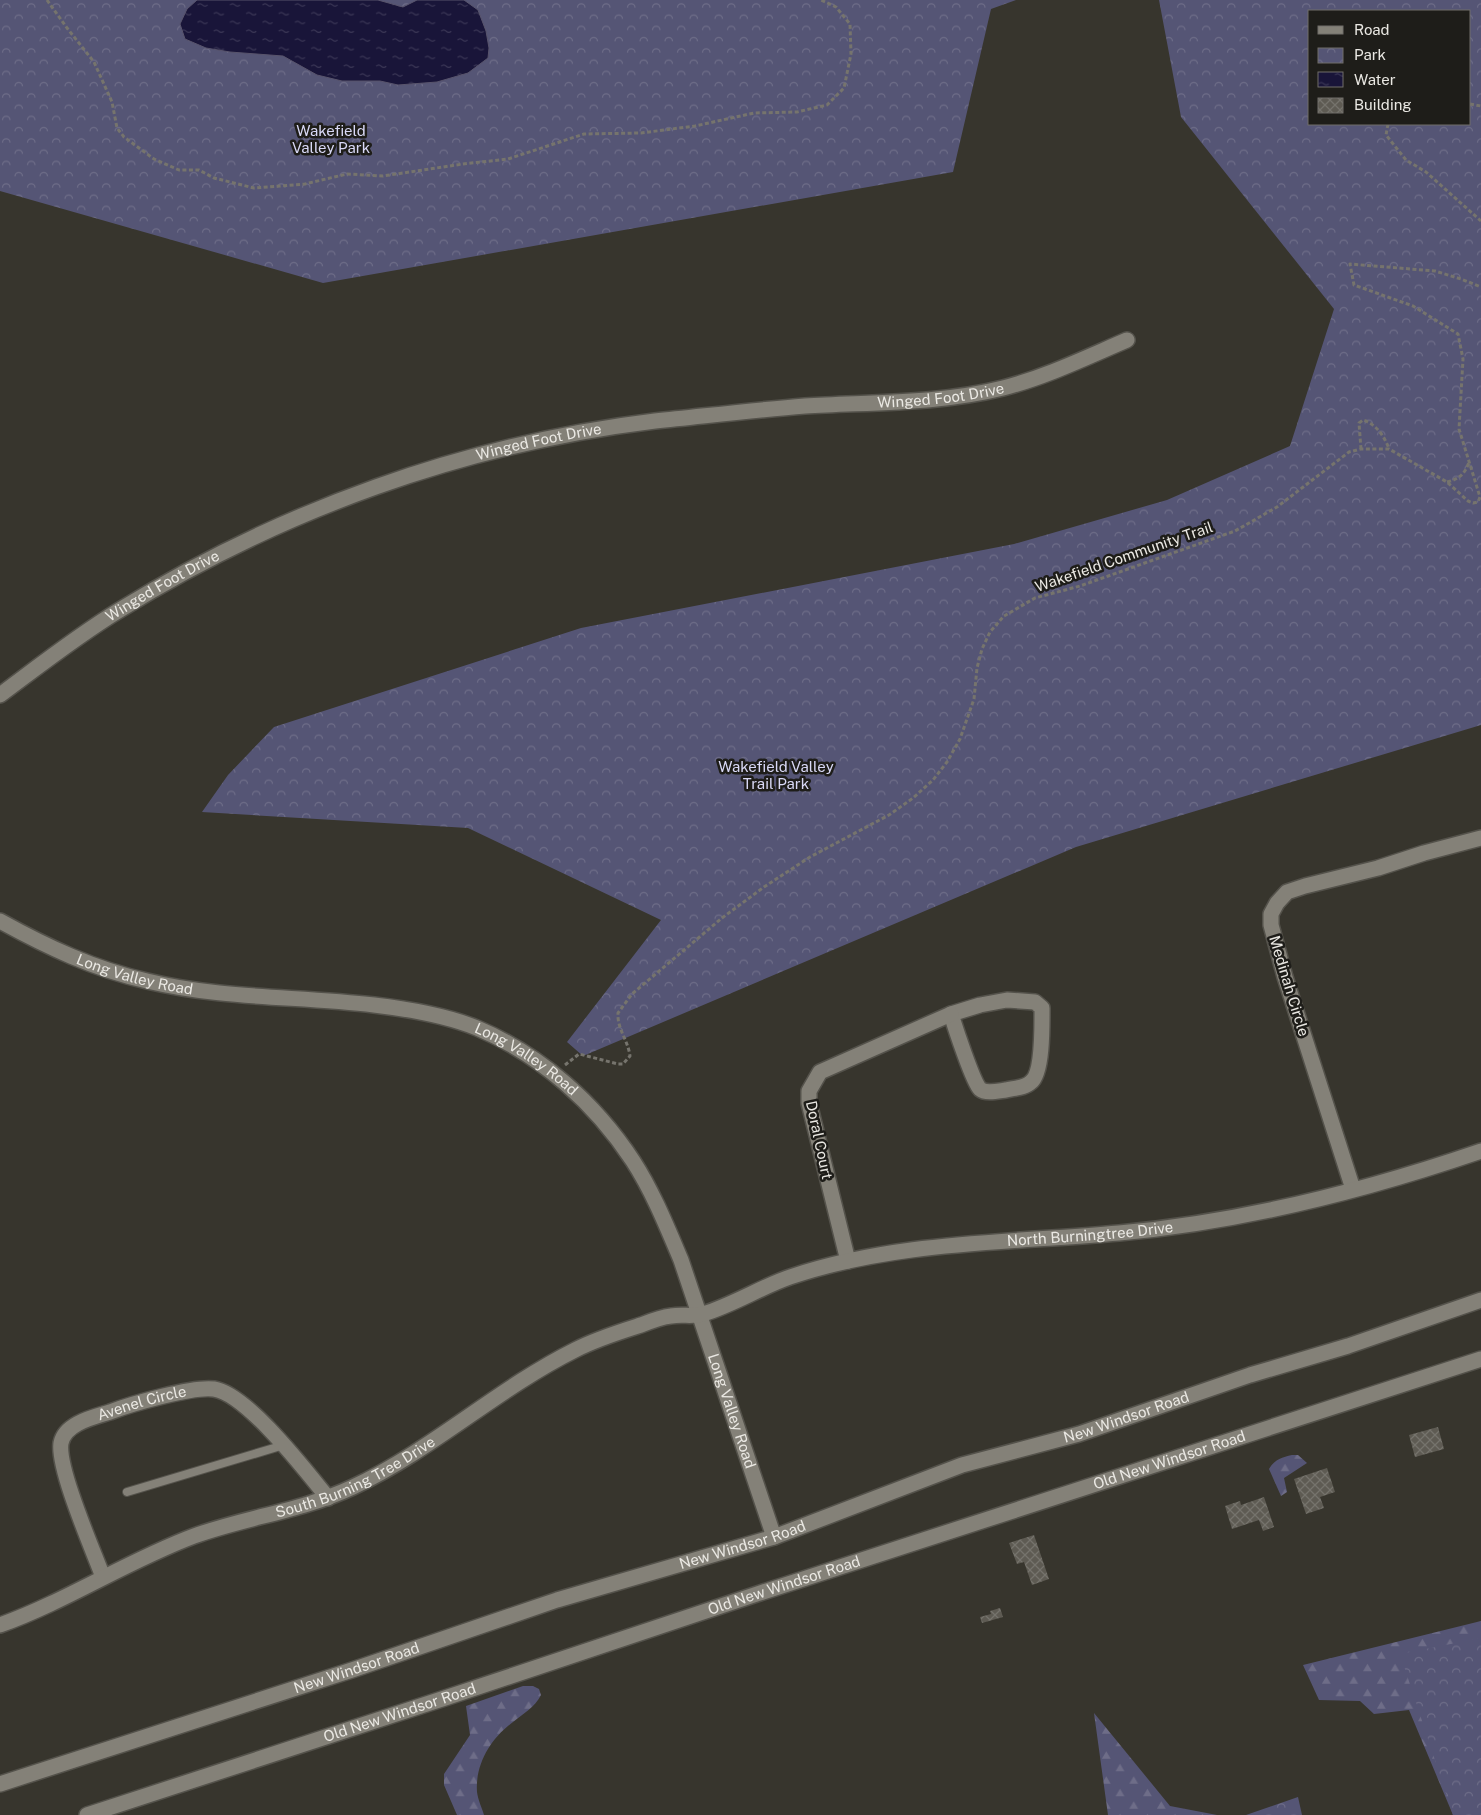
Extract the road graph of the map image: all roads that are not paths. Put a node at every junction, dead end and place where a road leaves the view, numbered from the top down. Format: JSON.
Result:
{"nodes":[{"id":1,"x":1127,"y":340,"type":"dead end"},
{"id":2,"x":0,"y":695,"type":"edge"},
{"id":3,"x":1481,"y":838,"type":"edge"},
{"id":4,"x":0,"y":922,"type":"edge"},
{"id":5,"x":950,"y":1014,"type":"junction"},
{"id":6,"x":1481,"y":1151,"type":"edge"},
{"id":7,"x":1353,"y":1190,"type":"junction"},
{"id":8,"x":848,"y":1262,"type":"junction"},
{"id":9,"x":1481,"y":1300,"type":"edge"},
{"id":10,"x":700,"y":1315,"type":"junction"},
{"id":11,"x":1481,"y":1359,"type":"edge"},
{"id":12,"x":284,"y":1445,"type":"junction"},
{"id":13,"x":127,"y":1492,"type":"dead end"},
{"id":14,"x":328,"y":1498,"type":"junction"},
{"id":15,"x":774,"y":1537,"type":"junction"},
{"id":16,"x":103,"y":1577,"type":"junction"},
{"id":17,"x":0,"y":1626,"type":"edge"},
{"id":18,"x":0,"y":1784,"type":"edge"},
{"id":19,"x":87,"y":1815,"type":"edge"}],
"edges":[{"from":1,"to":2,"type":"street","name":"Winged Foot Drive"},
{"from":3,"to":7,"type":"street","name":"Medinah Circle"},
{"from":4,"to":10,"type":"street","name":"Long Valley Road"},
{"from":5,"to":5,"type":"street","name":"Doral Court"},
{"from":5,"to":8,"type":"street","name":"Doral Court"},
{"from":6,"to":7,"type":"street","name":"North Burningtree Drive"},
{"from":7,"to":8,"type":"street","name":"North Burningtree Drive"},
{"from":8,"to":10,"type":"street","name":"North Burningtree Drive"},
{"from":9,"to":15,"type":"street","name":"New Windsor Road"},
{"from":10,"to":14,"type":"street","name":"South Burning Tree Drive"},
{"from":10,"to":15,"type":"street","name":"Long Valley Road"},
{"from":11,"to":19,"type":"street","name":"Old New Windsor Road"},
{"from":12,"to":13,"type":"lane"},
{"from":12,"to":14,"type":"street","name":"Avenel Circle"},
{"from":12,"to":16,"type":"street","name":"Avenel Circle"},
{"from":14,"to":16,"type":"street","name":"South Burning Tree Drive"},
{"from":15,"to":18,"type":"street","name":"New Windsor Road"},
{"from":16,"to":17,"type":"street","name":"South Burning Tree Drive"}]}
